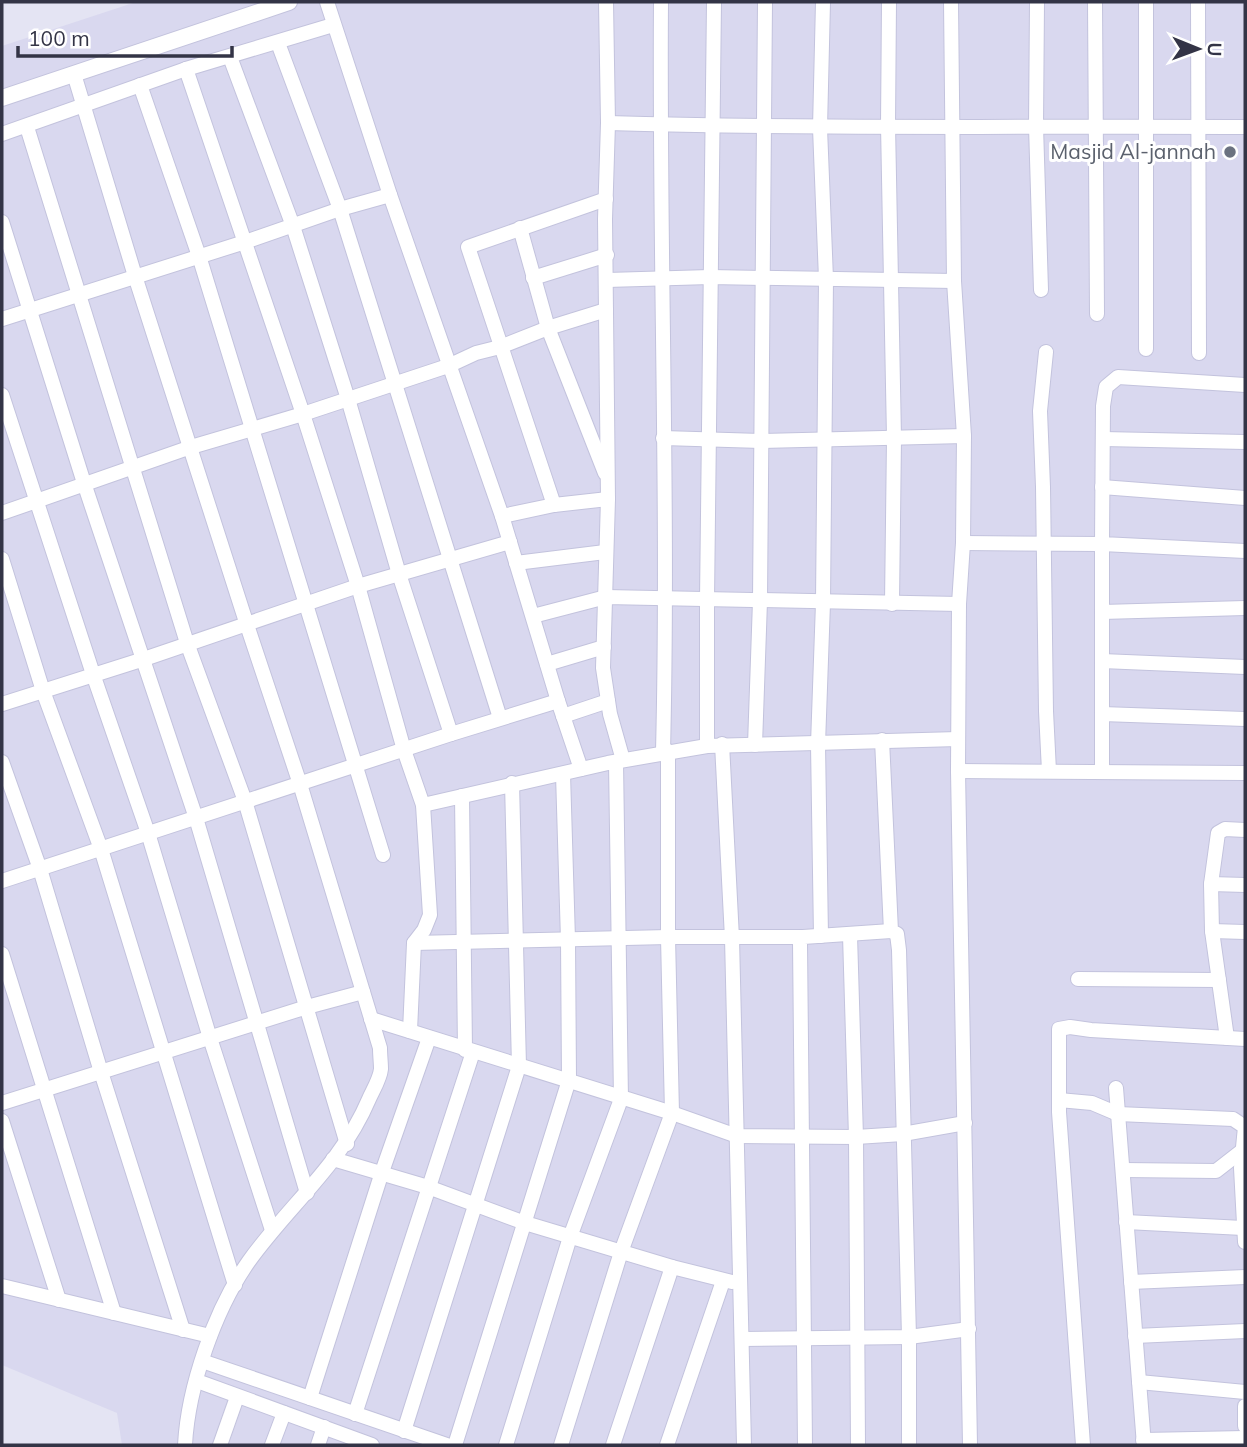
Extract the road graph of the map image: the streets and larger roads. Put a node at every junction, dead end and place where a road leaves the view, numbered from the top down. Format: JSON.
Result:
{"nodes":[{"id":1,"x":289,"y":2,"type":"edge"},
{"id":2,"x":327,"y":2,"type":"edge"},
{"id":3,"x":606,"y":2,"type":"edge"},
{"id":4,"x":661,"y":2,"type":"edge"},
{"id":5,"x":713,"y":2,"type":"edge"},
{"id":6,"x":765,"y":2,"type":"edge"},
{"id":7,"x":823,"y":2,"type":"edge"},
{"id":8,"x":888,"y":2,"type":"edge"},
{"id":9,"x":951,"y":2,"type":"edge"},
{"id":10,"x":1037,"y":2,"type":"edge"},
{"id":11,"x":1096,"y":2,"type":"edge"},
{"id":12,"x":1146,"y":2,"type":"edge"},
{"id":13,"x":1198,"y":2,"type":"edge"},
{"id":14,"x":333,"y":25,"type":"junction"},
{"id":15,"x":278,"y":43,"type":"junction"},
{"id":16,"x":230,"y":57,"type":"junction"},
{"id":17,"x":186,"y":69,"type":"junction"},
{"id":18,"x":74,"y":74,"type":"junction"},
{"id":19,"x":140,"y":85,"type":"junction"},
{"id":20,"x":2,"y":97,"type":"edge"},
{"id":21,"x":84,"y":106,"type":"junction"},
{"id":22,"x":608,"y":123,"type":"junction"},
{"id":23,"x":660,"y":124,"type":"junction"},
{"id":24,"x":888,"y":125,"type":"junction"},
{"id":25,"x":712,"y":126,"type":"junction"},
{"id":26,"x":953,"y":126,"type":"junction"},
{"id":27,"x":1036,"y":126,"type":"junction"},
{"id":28,"x":1095,"y":126,"type":"junction"},
{"id":29,"x":27,"y":127,"type":"junction"},
{"id":30,"x":764,"y":127,"type":"junction"},
{"id":31,"x":1145,"y":127,"type":"junction"},
{"id":32,"x":1200,"y":127,"type":"junction"},
{"id":33,"x":1245,"y":127,"type":"edge"},
{"id":34,"x":820,"y":128,"type":"junction"},
{"id":35,"x":2,"y":134,"type":"edge"},
{"id":36,"x":390,"y":195,"type":"junction"},
{"id":37,"x":606,"y":199,"type":"junction"},
{"id":38,"x":340,"y":209,"type":"junction"},
{"id":39,"x":2,"y":222,"type":"edge"},
{"id":40,"x":293,"y":226,"type":"junction"},
{"id":41,"x":520,"y":228,"type":"junction"},
{"id":42,"x":245,"y":242,"type":"junction"},
{"id":43,"x":607,"y":255,"type":"junction"},
{"id":44,"x":199,"y":256,"type":"junction"},
{"id":45,"x":135,"y":276,"type":"junction"},
{"id":46,"x":710,"y":277,"type":"junction"},
{"id":47,"x":533,"y":278,"type":"junction"},
{"id":48,"x":762,"y":278,"type":"junction"},
{"id":49,"x":662,"y":279,"type":"junction"},
{"id":50,"x":826,"y":279,"type":"junction"},
{"id":51,"x":607,"y":280,"type":"junction"},
{"id":52,"x":893,"y":280,"type":"junction"},
{"id":53,"x":954,"y":281,"type":"junction"},
{"id":54,"x":1041,"y":290,"type":"dead end"},
{"id":55,"x":78,"y":296,"type":"junction"},
{"id":56,"x":28,"y":309,"type":"junction"},
{"id":57,"x":606,"y":310,"type":"junction"},
{"id":58,"x":1097,"y":314,"type":"dead end"},
{"id":59,"x":2,"y":319,"type":"edge"},
{"id":60,"x":548,"y":328,"type":"junction"},
{"id":61,"x":500,"y":347,"type":"junction"},
{"id":62,"x":1146,"y":349,"type":"dead end"},
{"id":63,"x":1046,"y":352,"type":"dead end"},
{"id":64,"x":1199,"y":353,"type":"dead end"},
{"id":65,"x":448,"y":366,"type":"junction"},
{"id":66,"x":395,"y":383,"type":"junction"},
{"id":67,"x":1245,"y":385,"type":"edge"},
{"id":68,"x":2,"y":395,"type":"edge"},
{"id":69,"x":348,"y":399,"type":"junction"},
{"id":70,"x":303,"y":414,"type":"junction"},
{"id":71,"x":251,"y":429,"type":"junction"},
{"id":72,"x":964,"y":436,"type":"junction"},
{"id":73,"x":663,"y":438,"type":"junction"},
{"id":74,"x":894,"y":438,"type":"junction"},
{"id":75,"x":825,"y":439,"type":"junction"},
{"id":76,"x":1102,"y":439,"type":"junction"},
{"id":77,"x":709,"y":441,"type":"junction"},
{"id":78,"x":761,"y":441,"type":"junction"},
{"id":79,"x":1245,"y":442,"type":"edge"},
{"id":80,"x":191,"y":447,"type":"junction"},
{"id":81,"x":134,"y":468,"type":"junction"},
{"id":82,"x":608,"y":481,"type":"junction"},
{"id":83,"x":84,"y":483,"type":"junction"},
{"id":84,"x":1102,"y":487,"type":"junction"},
{"id":85,"x":1245,"y":498,"type":"edge"},
{"id":86,"x":36,"y":499,"type":"junction"},
{"id":87,"x":608,"y":499,"type":"junction"},
{"id":88,"x":554,"y":505,"type":"junction"},
{"id":89,"x":2,"y":513,"type":"edge"},
{"id":90,"x":502,"y":516,"type":"junction"},
{"id":91,"x":510,"y":542,"type":"junction"},
{"id":92,"x":963,"y":543,"type":"junction"},
{"id":93,"x":1044,"y":543,"type":"junction"},
{"id":94,"x":1102,"y":544,"type":"junction"},
{"id":95,"x":1245,"y":551,"type":"edge"},
{"id":96,"x":605,"y":552,"type":"junction"},
{"id":97,"x":2,"y":559,"type":"edge"},
{"id":98,"x":451,"y":559,"type":"junction"},
{"id":99,"x":516,"y":563,"type":"junction"},
{"id":100,"x":398,"y":574,"type":"junction"},
{"id":101,"x":358,"y":586,"type":"junction"},
{"id":102,"x":606,"y":597,"type":"junction"},
{"id":103,"x":666,"y":599,"type":"junction"},
{"id":104,"x":707,"y":600,"type":"junction"},
{"id":105,"x":760,"y":601,"type":"junction"},
{"id":106,"x":823,"y":603,"type":"junction"},
{"id":107,"x":306,"y":604,"type":"junction"},
{"id":108,"x":892,"y":604,"type":"junction"},
{"id":109,"x":959,"y":604,"type":"junction"},
{"id":110,"x":1245,"y":608,"type":"edge"},
{"id":111,"x":1102,"y":612,"type":"junction"},
{"id":112,"x":533,"y":615,"type":"junction"},
{"id":113,"x":247,"y":625,"type":"junction"},
{"id":114,"x":187,"y":643,"type":"junction"},
{"id":115,"x":604,"y":647,"type":"junction"},
{"id":116,"x":144,"y":659,"type":"junction"},
{"id":117,"x":1102,"y":661,"type":"junction"},
{"id":118,"x":547,"y":664,"type":"junction"},
{"id":119,"x":1245,"y":667,"type":"edge"},
{"id":120,"x":93,"y":674,"type":"junction"},
{"id":121,"x":43,"y":691,"type":"junction"},
{"id":122,"x":558,"y":701,"type":"junction"},
{"id":123,"x":608,"y":701,"type":"junction"},
{"id":124,"x":2,"y":704,"type":"edge"},
{"id":125,"x":1102,"y":714,"type":"junction"},
{"id":126,"x":563,"y":716,"type":"junction"},
{"id":127,"x":500,"y":718,"type":"junction"},
{"id":128,"x":1245,"y":719,"type":"edge"},
{"id":129,"x":451,"y":734,"type":"junction"},
{"id":130,"x":958,"y":739,"type":"junction"},
{"id":131,"x":882,"y":740,"type":"junction"},
{"id":132,"x":818,"y":744,"type":"junction"},
{"id":133,"x":715,"y":745,"type":"junction"},
{"id":134,"x":755,"y":745,"type":"junction"},
{"id":135,"x":404,"y":750,"type":"junction"},
{"id":136,"x":665,"y":752,"type":"junction"},
{"id":137,"x":619,"y":761,"type":"junction"},
{"id":138,"x":2,"y":762,"type":"edge"},
{"id":139,"x":356,"y":765,"type":"junction"},
{"id":140,"x":581,"y":769,"type":"junction"},
{"id":141,"x":958,"y":771,"type":"junction"},
{"id":142,"x":1049,"y":771,"type":"junction"},
{"id":143,"x":1102,"y":772,"type":"junction"},
{"id":144,"x":1245,"y":773,"type":"edge"},
{"id":145,"x":563,"y":774,"type":"junction"},
{"id":146,"x":512,"y":783,"type":"junction"},
{"id":147,"x":300,"y":784,"type":"junction"},
{"id":148,"x":462,"y":796,"type":"junction"},
{"id":149,"x":245,"y":802,"type":"junction"},
{"id":150,"x":424,"y":805,"type":"junction"},
{"id":151,"x":196,"y":818,"type":"junction"},
{"id":152,"x":1245,"y":830,"type":"edge"},
{"id":153,"x":148,"y":834,"type":"junction"},
{"id":154,"x":101,"y":849,"type":"junction"},
{"id":155,"x":383,"y":855,"type":"dead end"},
{"id":156,"x":40,"y":869,"type":"junction"},
{"id":157,"x":2,"y":881,"type":"edge"},
{"id":158,"x":1211,"y":884,"type":"junction"},
{"id":159,"x":1245,"y":885,"type":"edge"},
{"id":160,"x":891,"y":931,"type":"junction"},
{"id":161,"x":1212,"y":931,"type":"junction"},
{"id":162,"x":1245,"y":932,"type":"edge"},
{"id":163,"x":850,"y":935,"type":"junction"},
{"id":164,"x":821,"y":936,"type":"junction"},
{"id":165,"x":668,"y":937,"type":"junction"},
{"id":166,"x":803,"y":937,"type":"junction"},
{"id":167,"x":732,"y":938,"type":"junction"},
{"id":168,"x":568,"y":940,"type":"junction"},
{"id":169,"x":618,"y":940,"type":"junction"},
{"id":170,"x":517,"y":941,"type":"junction"},
{"id":171,"x":414,"y":943,"type":"junction"},
{"id":172,"x":465,"y":943,"type":"junction"},
{"id":173,"x":2,"y":954,"type":"edge"},
{"id":174,"x":1078,"y":979,"type":"dead end"},
{"id":175,"x":1219,"y":980,"type":"junction"},
{"id":176,"x":363,"y":992,"type":"junction"},
{"id":177,"x":307,"y":1007,"type":"junction"},
{"id":178,"x":371,"y":1019,"type":"junction"},
{"id":179,"x":257,"y":1023,"type":"junction"},
{"id":180,"x":410,"y":1031,"type":"junction"},
{"id":181,"x":210,"y":1038,"type":"junction"},
{"id":182,"x":429,"y":1038,"type":"junction"},
{"id":183,"x":1227,"y":1038,"type":"junction"},
{"id":184,"x":1245,"y":1039,"type":"edge"},
{"id":185,"x":469,"y":1051,"type":"junction"},
{"id":186,"x":163,"y":1052,"type":"junction"},
{"id":187,"x":519,"y":1066,"type":"junction"},
{"id":188,"x":101,"y":1072,"type":"junction"},
{"id":189,"x":569,"y":1080,"type":"junction"},
{"id":190,"x":1116,"y":1088,"type":"dead end"},
{"id":191,"x":42,"y":1090,"type":"junction"},
{"id":192,"x":621,"y":1098,"type":"junction"},
{"id":193,"x":1059,"y":1100,"type":"junction"},
{"id":194,"x":2,"y":1103,"type":"edge"},
{"id":195,"x":672,"y":1113,"type":"junction"},
{"id":196,"x":1118,"y":1114,"type":"junction"},
{"id":197,"x":2,"y":1121,"type":"edge"},
{"id":198,"x":965,"y":1123,"type":"junction"},
{"id":199,"x":903,"y":1133,"type":"junction"},
{"id":200,"x":802,"y":1135,"type":"junction"},
{"id":201,"x":737,"y":1136,"type":"junction"},
{"id":202,"x":856,"y":1137,"type":"junction"},
{"id":203,"x":347,"y":1144,"type":"junction"},
{"id":204,"x":1243,"y":1150,"type":"junction"},
{"id":205,"x":334,"y":1159,"type":"junction"},
{"id":206,"x":1122,"y":1170,"type":"junction"},
{"id":207,"x":382,"y":1172,"type":"junction"},
{"id":208,"x":428,"y":1187,"type":"junction"},
{"id":209,"x":307,"y":1193,"type":"junction"},
{"id":210,"x":476,"y":1205,"type":"junction"},
{"id":211,"x":1126,"y":1222,"type":"junction"},
{"id":212,"x":525,"y":1223,"type":"junction"},
{"id":213,"x":272,"y":1230,"type":"junction"},
{"id":214,"x":1244,"y":1235,"type":"edge"},
{"id":215,"x":570,"y":1237,"type":"junction"},
{"id":216,"x":621,"y":1252,"type":"junction"},
{"id":217,"x":672,"y":1267,"type":"junction"},
{"id":218,"x":1245,"y":1278,"type":"edge"},
{"id":219,"x":723,"y":1281,"type":"junction"},
{"id":220,"x":1131,"y":1282,"type":"junction"},
{"id":221,"x":740,"y":1283,"type":"junction"},
{"id":222,"x":2,"y":1285,"type":"edge"},
{"id":223,"x":235,"y":1285,"type":"junction"},
{"id":224,"x":59,"y":1300,"type":"junction"},
{"id":225,"x":114,"y":1313,"type":"junction"},
{"id":226,"x":969,"y":1329,"type":"junction"},
{"id":227,"x":183,"y":1330,"type":"junction"},
{"id":228,"x":1245,"y":1331,"type":"edge"},
{"id":229,"x":210,"y":1336,"type":"junction"},
{"id":230,"x":1135,"y":1336,"type":"junction"},
{"id":231,"x":909,"y":1337,"type":"junction"},
{"id":232,"x":803,"y":1338,"type":"junction"},
{"id":233,"x":859,"y":1338,"type":"junction"},
{"id":234,"x":742,"y":1339,"type":"junction"},
{"id":235,"x":202,"y":1361,"type":"junction"},
{"id":236,"x":197,"y":1381,"type":"junction"},
{"id":237,"x":1139,"y":1382,"type":"junction"},
{"id":238,"x":1245,"y":1392,"type":"edge"},
{"id":239,"x":237,"y":1396,"type":"junction"},
{"id":240,"x":310,"y":1398,"type":"junction"},
{"id":241,"x":1245,"y":1406,"type":"edge"},
{"id":242,"x":284,"y":1413,"type":"junction"},
{"id":243,"x":355,"y":1414,"type":"junction"},
{"id":244,"x":1245,"y":1426,"type":"edge"},
{"id":245,"x":324,"y":1427,"type":"junction"},
{"id":246,"x":404,"y":1432,"type":"junction"},
{"id":247,"x":1245,"y":1438,"type":"edge"},
{"id":248,"x":1143,"y":1443,"type":"edge"},
{"id":249,"x":185,"y":1445,"type":"edge"},
{"id":250,"x":220,"y":1445,"type":"edge"},
{"id":251,"x":272,"y":1445,"type":"edge"},
{"id":252,"x":318,"y":1445,"type":"edge"},
{"id":253,"x":372,"y":1445,"type":"edge"},
{"id":254,"x":447,"y":1445,"type":"edge"},
{"id":255,"x":455,"y":1445,"type":"edge"},
{"id":256,"x":506,"y":1445,"type":"edge"},
{"id":257,"x":561,"y":1445,"type":"edge"},
{"id":258,"x":613,"y":1445,"type":"edge"},
{"id":259,"x":667,"y":1445,"type":"edge"},
{"id":260,"x":744,"y":1445,"type":"edge"},
{"id":261,"x":805,"y":1445,"type":"edge"},
{"id":262,"x":858,"y":1445,"type":"edge"},
{"id":263,"x":909,"y":1445,"type":"edge"},
{"id":264,"x":970,"y":1445,"type":"edge"},
{"id":265,"x":1083,"y":1445,"type":"edge"}],
"edges":[{"from":1,"to":18,"type":"street"},
{"from":2,"to":14,"type":"street"},
{"from":3,"to":22,"type":"street"},
{"from":4,"to":23,"type":"street"},
{"from":5,"to":25,"type":"street"},
{"from":6,"to":30,"type":"street"},
{"from":7,"to":34,"type":"street"},
{"from":8,"to":24,"type":"street"},
{"from":9,"to":26,"type":"street"},
{"from":10,"to":27,"type":"street"},
{"from":11,"to":28,"type":"street"},
{"from":12,"to":31,"type":"street"},
{"from":13,"to":32,"type":"street"},
{"from":14,"to":15,"type":"street"},
{"from":14,"to":36,"type":"street"},
{"from":15,"to":16,"type":"street"},
{"from":15,"to":38,"type":"street"},
{"from":16,"to":17,"type":"street"},
{"from":16,"to":40,"type":"street"},
{"from":17,"to":19,"type":"street"},
{"from":17,"to":42,"type":"street"},
{"from":18,"to":20,"type":"street"},
{"from":18,"to":21,"type":"street"},
{"from":19,"to":21,"type":"street"},
{"from":19,"to":44,"type":"street"},
{"from":21,"to":29,"type":"street"},
{"from":21,"to":45,"type":"street"},
{"from":22,"to":23,"type":"street"},
{"from":22,"to":37,"type":"street"},
{"from":23,"to":25,"type":"street"},
{"from":23,"to":49,"type":"street"},
{"from":24,"to":26,"type":"street"},
{"from":24,"to":34,"type":"street"},
{"from":24,"to":52,"type":"street"},
{"from":25,"to":30,"type":"street"},
{"from":25,"to":46,"type":"street"},
{"from":26,"to":27,"type":"street"},
{"from":26,"to":53,"type":"street"},
{"from":27,"to":28,"type":"street"},
{"from":27,"to":54,"type":"street"},
{"from":28,"to":31,"type":"street"},
{"from":28,"to":58,"type":"street"},
{"from":29,"to":35,"type":"street"},
{"from":29,"to":55,"type":"street"},
{"from":30,"to":34,"type":"street"},
{"from":30,"to":48,"type":"street"},
{"from":31,"to":32,"type":"street"},
{"from":31,"to":62,"type":"street"},
{"from":32,"to":33,"type":"street"},
{"from":32,"to":64,"type":"street"},
{"from":34,"to":50,"type":"street"},
{"from":36,"to":38,"type":"street"},
{"from":36,"to":65,"type":"street"},
{"from":37,"to":41,"type":"street"},
{"from":37,"to":43,"type":"street"},
{"from":38,"to":40,"type":"street"},
{"from":38,"to":66,"type":"street"},
{"from":39,"to":56,"type":"street"},
{"from":40,"to":42,"type":"street"},
{"from":40,"to":69,"type":"street"},
{"from":41,"to":47,"type":"street"},
{"from":41,"to":61,"type":"street"},
{"from":42,"to":44,"type":"street"},
{"from":42,"to":70,"type":"street"},
{"from":43,"to":47,"type":"street"},
{"from":43,"to":51,"type":"street"},
{"from":44,"to":45,"type":"street"},
{"from":44,"to":71,"type":"street"},
{"from":45,"to":55,"type":"street"},
{"from":45,"to":80,"type":"street"},
{"from":46,"to":48,"type":"street"},
{"from":46,"to":49,"type":"street"},
{"from":46,"to":77,"type":"street"},
{"from":47,"to":60,"type":"street"},
{"from":48,"to":50,"type":"street"},
{"from":48,"to":78,"type":"street"},
{"from":49,"to":51,"type":"street"},
{"from":49,"to":73,"type":"street"},
{"from":50,"to":52,"type":"street"},
{"from":50,"to":75,"type":"street"},
{"from":51,"to":57,"type":"street"},
{"from":52,"to":53,"type":"street"},
{"from":52,"to":74,"type":"street"},
{"from":53,"to":72,"type":"street"},
{"from":55,"to":56,"type":"street"},
{"from":55,"to":81,"type":"street"},
{"from":56,"to":59,"type":"street"},
{"from":56,"to":83,"type":"street"},
{"from":57,"to":60,"type":"street"},
{"from":57,"to":82,"type":"street"},
{"from":60,"to":61,"type":"street"},
{"from":60,"to":82,"type":"street"},
{"from":61,"to":65,"type":"street"},
{"from":61,"to":88,"type":"street"},
{"from":63,"to":93,"type":"street"},
{"from":65,"to":66,"type":"street"},
{"from":65,"to":90,"type":"street"},
{"from":66,"to":69,"type":"street"},
{"from":66,"to":98,"type":"street"},
{"from":67,"to":76,"type":"street"},
{"from":68,"to":86,"type":"street"},
{"from":69,"to":70,"type":"street"},
{"from":69,"to":100,"type":"street"},
{"from":70,"to":71,"type":"street"},
{"from":70,"to":101,"type":"street"},
{"from":71,"to":80,"type":"street"},
{"from":71,"to":107,"type":"street"},
{"from":72,"to":74,"type":"street"},
{"from":72,"to":92,"type":"street"},
{"from":73,"to":77,"type":"street"},
{"from":73,"to":103,"type":"street"},
{"from":74,"to":75,"type":"street"},
{"from":74,"to":108,"type":"street"},
{"from":75,"to":78,"type":"street"},
{"from":75,"to":106,"type":"street"},
{"from":76,"to":79,"type":"street"},
{"from":76,"to":84,"type":"street"},
{"from":77,"to":78,"type":"street"},
{"from":77,"to":104,"type":"street"},
{"from":78,"to":105,"type":"street"},
{"from":80,"to":81,"type":"street"},
{"from":80,"to":113,"type":"street"},
{"from":81,"to":83,"type":"street"},
{"from":81,"to":114,"type":"street"},
{"from":82,"to":87,"type":"street"},
{"from":83,"to":86,"type":"street"},
{"from":83,"to":116,"type":"street"},
{"from":84,"to":85,"type":"street"},
{"from":84,"to":94,"type":"street"},
{"from":86,"to":89,"type":"street"},
{"from":86,"to":120,"type":"street"},
{"from":87,"to":88,"type":"street"},
{"from":87,"to":96,"type":"street"},
{"from":88,"to":90,"type":"street"},
{"from":90,"to":91,"type":"street"},
{"from":91,"to":98,"type":"street"},
{"from":91,"to":99,"type":"street"},
{"from":92,"to":93,"type":"street"},
{"from":92,"to":109,"type":"street"},
{"from":93,"to":94,"type":"street"},
{"from":93,"to":142,"type":"street"},
{"from":94,"to":95,"type":"street"},
{"from":94,"to":111,"type":"street"},
{"from":96,"to":99,"type":"street"},
{"from":96,"to":102,"type":"street"},
{"from":97,"to":121,"type":"street"},
{"from":98,"to":100,"type":"street"},
{"from":98,"to":127,"type":"street"},
{"from":99,"to":112,"type":"street"},
{"from":100,"to":101,"type":"street"},
{"from":100,"to":129,"type":"street"},
{"from":101,"to":107,"type":"street"},
{"from":101,"to":135,"type":"street"},
{"from":102,"to":103,"type":"street"},
{"from":102,"to":112,"type":"street"},
{"from":102,"to":115,"type":"street"},
{"from":103,"to":104,"type":"street"},
{"from":103,"to":136,"type":"street"},
{"from":104,"to":105,"type":"street"},
{"from":104,"to":133,"type":"street"},
{"from":105,"to":106,"type":"street"},
{"from":105,"to":134,"type":"street"},
{"from":106,"to":108,"type":"street"},
{"from":106,"to":132,"type":"street"},
{"from":107,"to":113,"type":"street"},
{"from":107,"to":139,"type":"street"},
{"from":108,"to":109,"type":"street"},
{"from":109,"to":130,"type":"street"},
{"from":110,"to":111,"type":"street"},
{"from":111,"to":117,"type":"street"},
{"from":112,"to":118,"type":"street"},
{"from":113,"to":114,"type":"street"},
{"from":113,"to":147,"type":"street"},
{"from":114,"to":116,"type":"street"},
{"from":114,"to":149,"type":"street"},
{"from":115,"to":118,"type":"street"},
{"from":115,"to":123,"type":"street"},
{"from":116,"to":120,"type":"street"},
{"from":116,"to":151,"type":"street"},
{"from":117,"to":119,"type":"street"},
{"from":117,"to":125,"type":"street"},
{"from":118,"to":122,"type":"street"},
{"from":120,"to":121,"type":"street"},
{"from":120,"to":153,"type":"street"},
{"from":121,"to":124,"type":"street"},
{"from":121,"to":154,"type":"street"},
{"from":122,"to":126,"type":"street"},
{"from":122,"to":127,"type":"street"},
{"from":123,"to":126,"type":"street"},
{"from":123,"to":137,"type":"street"},
{"from":125,"to":128,"type":"street"},
{"from":125,"to":143,"type":"street"},
{"from":126,"to":140,"type":"street"},
{"from":127,"to":129,"type":"street"},
{"from":129,"to":135,"type":"street"},
{"from":130,"to":131,"type":"street"},
{"from":130,"to":141,"type":"street"},
{"from":131,"to":132,"type":"street"},
{"from":131,"to":160,"type":"street"},
{"from":132,"to":134,"type":"street"},
{"from":132,"to":164,"type":"street"},
{"from":133,"to":134,"type":"street"},
{"from":133,"to":136,"type":"street"},
{"from":133,"to":167,"type":"street"},
{"from":135,"to":139,"type":"street"},
{"from":135,"to":150,"type":"street"},
{"from":136,"to":137,"type":"street"},
{"from":136,"to":165,"type":"street"},
{"from":137,"to":140,"type":"street"},
{"from":137,"to":169,"type":"street"},
{"from":138,"to":156,"type":"street"},
{"from":139,"to":147,"type":"street"},
{"from":139,"to":155,"type":"street"},
{"from":140,"to":145,"type":"street"},
{"from":141,"to":142,"type":"street"},
{"from":141,"to":198,"type":"street"},
{"from":142,"to":143,"type":"street"},
{"from":143,"to":144,"type":"street"},
{"from":145,"to":146,"type":"street"},
{"from":145,"to":168,"type":"street"},
{"from":146,"to":148,"type":"street"},
{"from":146,"to":170,"type":"street"},
{"from":147,"to":149,"type":"street"},
{"from":147,"to":176,"type":"street"},
{"from":148,"to":150,"type":"street"},
{"from":148,"to":172,"type":"street"},
{"from":149,"to":151,"type":"street"},
{"from":149,"to":177,"type":"street"},
{"from":150,"to":171,"type":"street"},
{"from":151,"to":153,"type":"street"},
{"from":151,"to":179,"type":"street"},
{"from":152,"to":158,"type":"street"},
{"from":153,"to":154,"type":"street"},
{"from":153,"to":181,"type":"street"},
{"from":154,"to":156,"type":"street"},
{"from":154,"to":186,"type":"street"},
{"from":156,"to":157,"type":"street"},
{"from":156,"to":188,"type":"street"},
{"from":158,"to":159,"type":"street"},
{"from":158,"to":161,"type":"street"},
{"from":160,"to":163,"type":"street"},
{"from":160,"to":199,"type":"street"},
{"from":161,"to":162,"type":"street"},
{"from":161,"to":175,"type":"street"},
{"from":163,"to":164,"type":"street"},
{"from":163,"to":202,"type":"street"},
{"from":164,"to":166,"type":"street"},
{"from":165,"to":167,"type":"street"},
{"from":165,"to":169,"type":"street"},
{"from":165,"to":195,"type":"street"},
{"from":166,"to":167,"type":"street"},
{"from":166,"to":200,"type":"street"},
{"from":167,"to":201,"type":"street"},
{"from":168,"to":169,"type":"street"},
{"from":168,"to":170,"type":"street"},
{"from":168,"to":189,"type":"street"},
{"from":169,"to":192,"type":"street"},
{"from":170,"to":172,"type":"street"},
{"from":170,"to":187,"type":"street"},
{"from":171,"to":172,"type":"street"},
{"from":171,"to":180,"type":"street"},
{"from":172,"to":185,"type":"street"},
{"from":173,"to":191,"type":"street"},
{"from":174,"to":175,"type":"street"},
{"from":175,"to":183,"type":"street"},
{"from":176,"to":177,"type":"street"},
{"from":176,"to":178,"type":"street"},
{"from":177,"to":179,"type":"street"},
{"from":177,"to":203,"type":"street"},
{"from":178,"to":180,"type":"street"},
{"from":178,"to":203,"type":"street"},
{"from":179,"to":181,"type":"street"},
{"from":179,"to":209,"type":"street"},
{"from":180,"to":182,"type":"street"},
{"from":181,"to":186,"type":"street"},
{"from":181,"to":213,"type":"street"},
{"from":182,"to":185,"type":"street"},
{"from":182,"to":207,"type":"street"},
{"from":183,"to":184,"type":"street"},
{"from":183,"to":193,"type":"street"},
{"from":185,"to":187,"type":"street"},
{"from":185,"to":208,"type":"street"},
{"from":186,"to":188,"type":"street"},
{"from":186,"to":223,"type":"street"},
{"from":187,"to":189,"type":"street"},
{"from":187,"to":210,"type":"street"},
{"from":188,"to":191,"type":"street"},
{"from":188,"to":227,"type":"street"},
{"from":189,"to":192,"type":"street"},
{"from":189,"to":212,"type":"street"},
{"from":190,"to":196,"type":"street"},
{"from":191,"to":194,"type":"street"},
{"from":191,"to":225,"type":"street"},
{"from":192,"to":195,"type":"street"},
{"from":192,"to":215,"type":"street"},
{"from":193,"to":196,"type":"street"},
{"from":193,"to":265,"type":"street"},
{"from":195,"to":201,"type":"street"},
{"from":195,"to":216,"type":"street"},
{"from":196,"to":204,"type":"street"},
{"from":196,"to":206,"type":"street"},
{"from":197,"to":224,"type":"street"},
{"from":198,"to":199,"type":"street"},
{"from":198,"to":226,"type":"street"},
{"from":199,"to":202,"type":"street"},
{"from":199,"to":231,"type":"street"},
{"from":200,"to":201,"type":"street"},
{"from":200,"to":202,"type":"street"},
{"from":200,"to":232,"type":"street"},
{"from":201,"to":221,"type":"street"},
{"from":202,"to":233,"type":"street"},
{"from":203,"to":205,"type":"street"},
{"from":204,"to":206,"type":"street"},
{"from":204,"to":214,"type":"street"},
{"from":205,"to":207,"type":"street"},
{"from":205,"to":209,"type":"street"},
{"from":206,"to":211,"type":"street"},
{"from":207,"to":208,"type":"street"},
{"from":207,"to":240,"type":"street"},
{"from":208,"to":210,"type":"street"},
{"from":208,"to":243,"type":"street"},
{"from":209,"to":213,"type":"street"},
{"from":210,"to":212,"type":"street"},
{"from":210,"to":246,"type":"street"},
{"from":211,"to":214,"type":"street"},
{"from":211,"to":220,"type":"street"},
{"from":212,"to":215,"type":"street"},
{"from":212,"to":255,"type":"street"},
{"from":213,"to":223,"type":"street"},
{"from":215,"to":216,"type":"street"},
{"from":215,"to":256,"type":"street"},
{"from":216,"to":217,"type":"street"},
{"from":216,"to":257,"type":"street"},
{"from":217,"to":219,"type":"street"},
{"from":217,"to":258,"type":"street"},
{"from":218,"to":220,"type":"street"},
{"from":219,"to":221,"type":"street"},
{"from":219,"to":259,"type":"street"},
{"from":220,"to":230,"type":"street"},
{"from":221,"to":234,"type":"street"},
{"from":222,"to":224,"type":"street"},
{"from":223,"to":229,"type":"street"},
{"from":224,"to":225,"type":"street"},
{"from":225,"to":227,"type":"street"},
{"from":226,"to":231,"type":"street"},
{"from":226,"to":264,"type":"street"},
{"from":227,"to":229,"type":"street"},
{"from":228,"to":230,"type":"street"},
{"from":229,"to":235,"type":"street"},
{"from":230,"to":237,"type":"street"},
{"from":231,"to":233,"type":"street"},
{"from":231,"to":263,"type":"street"},
{"from":232,"to":233,"type":"street"},
{"from":232,"to":234,"type":"street"},
{"from":232,"to":261,"type":"street"},
{"from":233,"to":262,"type":"street"},
{"from":234,"to":260,"type":"street"},
{"from":235,"to":236,"type":"street"},
{"from":235,"to":240,"type":"street"},
{"from":236,"to":239,"type":"street"},
{"from":236,"to":249,"type":"street"},
{"from":237,"to":238,"type":"street"},
{"from":237,"to":248,"type":"street"},
{"from":239,"to":242,"type":"street"},
{"from":239,"to":250,"type":"street"},
{"from":240,"to":243,"type":"street"},
{"from":241,"to":244,"type":"street"},
{"from":242,"to":245,"type":"street"},
{"from":242,"to":251,"type":"street"},
{"from":243,"to":246,"type":"street"},
{"from":245,"to":252,"type":"street"},
{"from":245,"to":253,"type":"street"},
{"from":246,"to":254,"type":"street"},
{"from":247,"to":248,"type":"street"}]}
